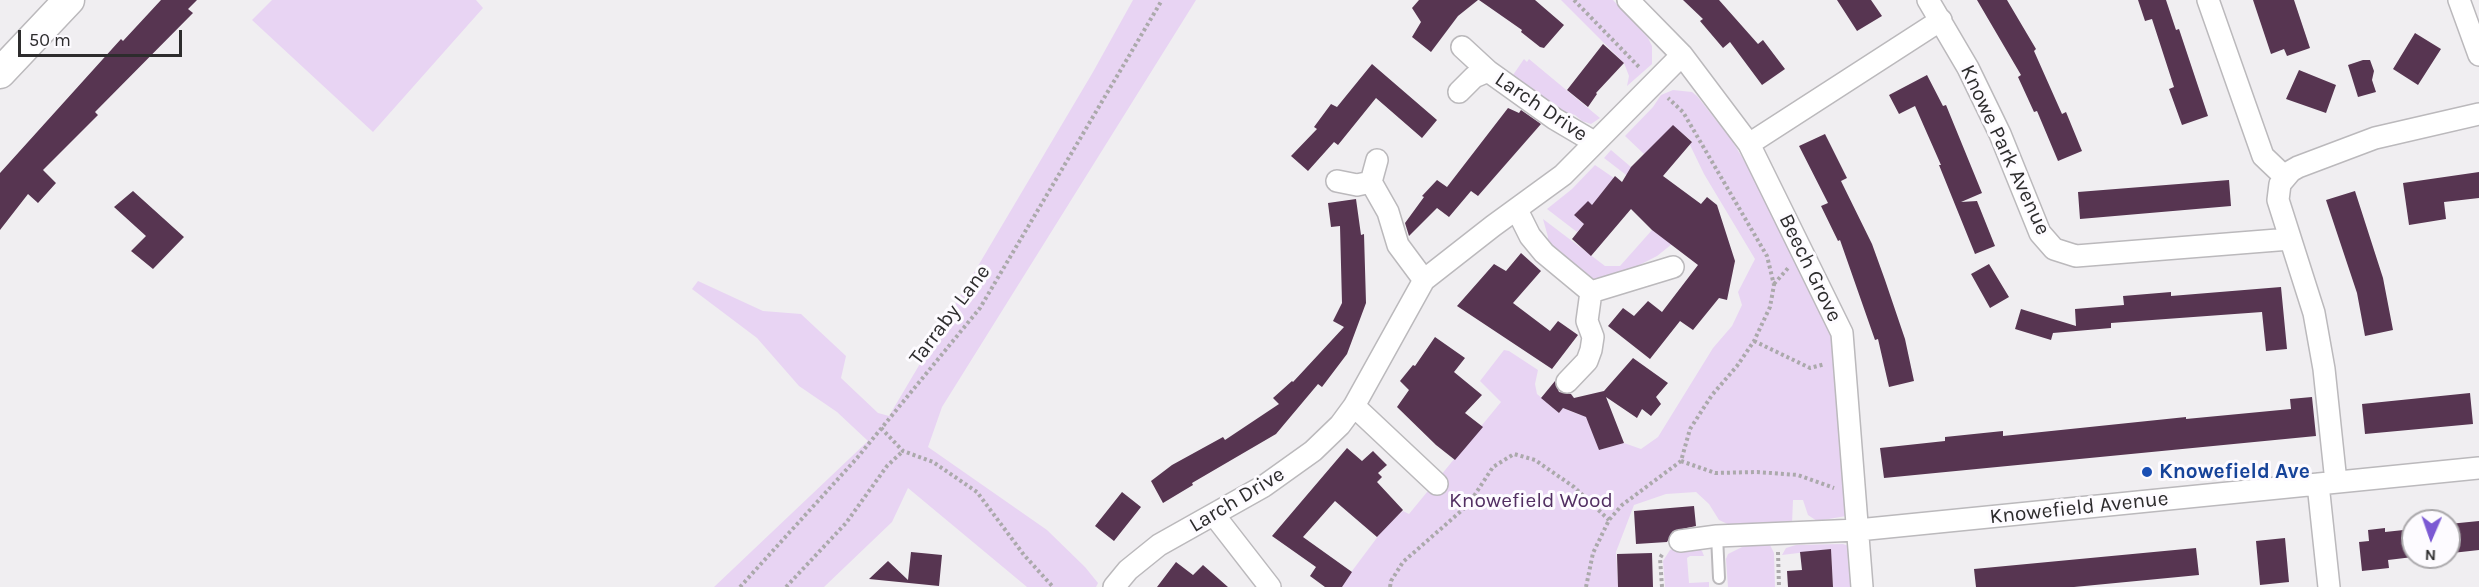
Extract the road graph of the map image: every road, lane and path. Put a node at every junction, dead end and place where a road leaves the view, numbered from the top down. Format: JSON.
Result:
{"nodes":[{"id":1,"x":69,"y":0,"type":"edge"},
{"id":2,"x":1162,"y":0,"type":"edge"},
{"id":3,"x":1574,"y":0,"type":"edge"},
{"id":4,"x":1628,"y":0,"type":"edge"},
{"id":5,"x":1928,"y":0,"type":"edge"},
{"id":6,"x":2208,"y":0,"type":"edge"},
{"id":7,"x":2459,"y":0,"type":"edge"},
{"id":8,"x":1941,"y":20,"type":"junction"},
{"id":9,"x":1462,"y":47,"type":"dead end"},
{"id":10,"x":1682,"y":55,"type":"junction"},
{"id":11,"x":2479,"y":55,"type":"edge"},
{"id":12,"x":1488,"y":71,"type":"junction"},
{"id":13,"x":0,"y":73,"type":"edge"},
{"id":14,"x":1653,"y":83,"type":"junction"},
{"id":15,"x":1459,"y":92,"type":"dead end"},
{"id":16,"x":2479,"y":114,"type":"edge"},
{"id":17,"x":1594,"y":142,"type":"junction"},
{"id":18,"x":1749,"y":144,"type":"junction"},
{"id":19,"x":1377,"y":160,"type":"dead end"},
{"id":20,"x":2285,"y":177,"type":"junction"},
{"id":21,"x":1337,"y":181,"type":"dead end"},
{"id":22,"x":1371,"y":182,"type":"junction"},
{"id":23,"x":1517,"y":210,"type":"junction"},
{"id":24,"x":2290,"y":239,"type":"junction"},
{"id":25,"x":1673,"y":267,"type":"dead end"},
{"id":26,"x":1424,"y":280,"type":"junction"},
{"id":27,"x":1591,"y":292,"type":"junction"},
{"id":28,"x":1754,"y":340,"type":"junction"},
{"id":29,"x":1844,"y":360,"type":"junction"},
{"id":30,"x":1567,"y":382,"type":"dead end"},
{"id":31,"x":1354,"y":406,"type":"junction"},
{"id":32,"x":881,"y":428,"type":"junction"},
{"id":33,"x":903,"y":451,"type":"junction"},
{"id":34,"x":1681,"y":461,"type":"junction"},
{"id":35,"x":2479,"y":468,"type":"edge"},
{"id":36,"x":2327,"y":483,"type":"junction"},
{"id":37,"x":1437,"y":484,"type":"dead end"},
{"id":38,"x":1855,"y":491,"type":"junction"},
{"id":39,"x":1215,"y":515,"type":"junction"},
{"id":40,"x":1610,"y":520,"type":"junction"},
{"id":41,"x":1858,"y":530,"type":"junction"},
{"id":42,"x":1777,"y":533,"type":"junction"},
{"id":43,"x":1717,"y":536,"type":"junction"},
{"id":44,"x":1680,"y":542,"type":"joint"},
{"id":45,"x":1719,"y":578,"type":"dead end"},
{"id":46,"x":740,"y":587,"type":"edge"},
{"id":47,"x":786,"y":587,"type":"edge"},
{"id":48,"x":1053,"y":587,"type":"edge"},
{"id":49,"x":1114,"y":587,"type":"edge"},
{"id":50,"x":1270,"y":587,"type":"edge"},
{"id":51,"x":1390,"y":587,"type":"edge"},
{"id":52,"x":1586,"y":587,"type":"edge"},
{"id":53,"x":1662,"y":587,"type":"edge"},
{"id":54,"x":1779,"y":587,"type":"edge"},
{"id":55,"x":1862,"y":587,"type":"edge"},
{"id":56,"x":2329,"y":587,"type":"edge"}],
"edges":[{"from":1,"to":13,"type":"main road"},
{"from":2,"to":32,"type":"path","name":"Tarraby Lane"},
{"from":3,"to":14,"type":"path"},
{"from":4,"to":10,"type":"street","name":"Beech Grove"},
{"from":5,"to":8,"type":"street","name":"Knowe Park Avenue"},
{"from":6,"to":20,"type":"street"},
{"from":7,"to":11,"type":"street"},
{"from":8,"to":18,"type":"street"},
{"from":8,"to":24,"type":"street","name":"Knowe Park Avenue"},
{"from":9,"to":12,"type":"street","name":"Larch Drive"},
{"from":10,"to":14,"type":"street","name":"Larch Drive"},
{"from":10,"to":18,"type":"street","name":"Beech Grove"},
{"from":12,"to":15,"type":"street","name":"Larch Drive"},
{"from":12,"to":17,"type":"street","name":"Larch Drive"},
{"from":14,"to":17,"type":"street","name":"Larch Drive"},
{"from":14,"to":28,"type":"path"},
{"from":16,"to":20,"type":"street"},
{"from":17,"to":23,"type":"street","name":"Larch Drive"},
{"from":18,"to":29,"type":"street","name":"Beech Grove"},
{"from":19,"to":22,"type":"street"},
{"from":20,"to":24,"type":"street"},
{"from":21,"to":22,"type":"street"},
{"from":22,"to":26,"type":"street"},
{"from":23,"to":26,"type":"street","name":"Larch Drive"},
{"from":23,"to":27,"type":"street"},
{"from":24,"to":36,"type":"street"},
{"from":25,"to":27,"type":"street"},
{"from":26,"to":31,"type":"street","name":"Larch Drive"},
{"from":27,"to":30,"type":"street"},
{"from":28,"to":29,"type":"path"},
{"from":28,"to":34,"type":"path"},
{"from":29,"to":38,"type":"street","name":"Beech Grove"},
{"from":31,"to":37,"type":"street"},
{"from":31,"to":39,"type":"street","name":"Larch Drive"},
{"from":32,"to":33,"type":"path"},
{"from":32,"to":46,"type":"path","name":"Tarraby Lane"},
{"from":33,"to":47,"type":"path"},
{"from":33,"to":48,"type":"path"},
{"from":34,"to":38,"type":"path"},
{"from":34,"to":40,"type":"path"},
{"from":35,"to":36,"type":"street","name":"Knowefield Avenue"},
{"from":36,"to":41,"type":"street","name":"Knowefield Avenue"},
{"from":36,"to":56,"type":"street"},
{"from":38,"to":41,"type":"street","name":"Beech Grove"},
{"from":39,"to":49,"type":"street","name":"Larch Drive"},
{"from":39,"to":50,"type":"street"},
{"from":40,"to":51,"type":"path"},
{"from":40,"to":52,"type":"path"},
{"from":41,"to":42,"type":"street","name":"Knowefield Avenue"},
{"from":41,"to":55,"type":"street","name":"Beech Grove"},
{"from":42,"to":43,"type":"street","name":"Knowefield Avenue"},
{"from":42,"to":54,"type":"path"},
{"from":43,"to":44,"type":"street","name":"Knowefield Avenue"},
{"from":43,"to":45,"type":"lane"},
{"from":44,"to":53,"type":"path"}]}
